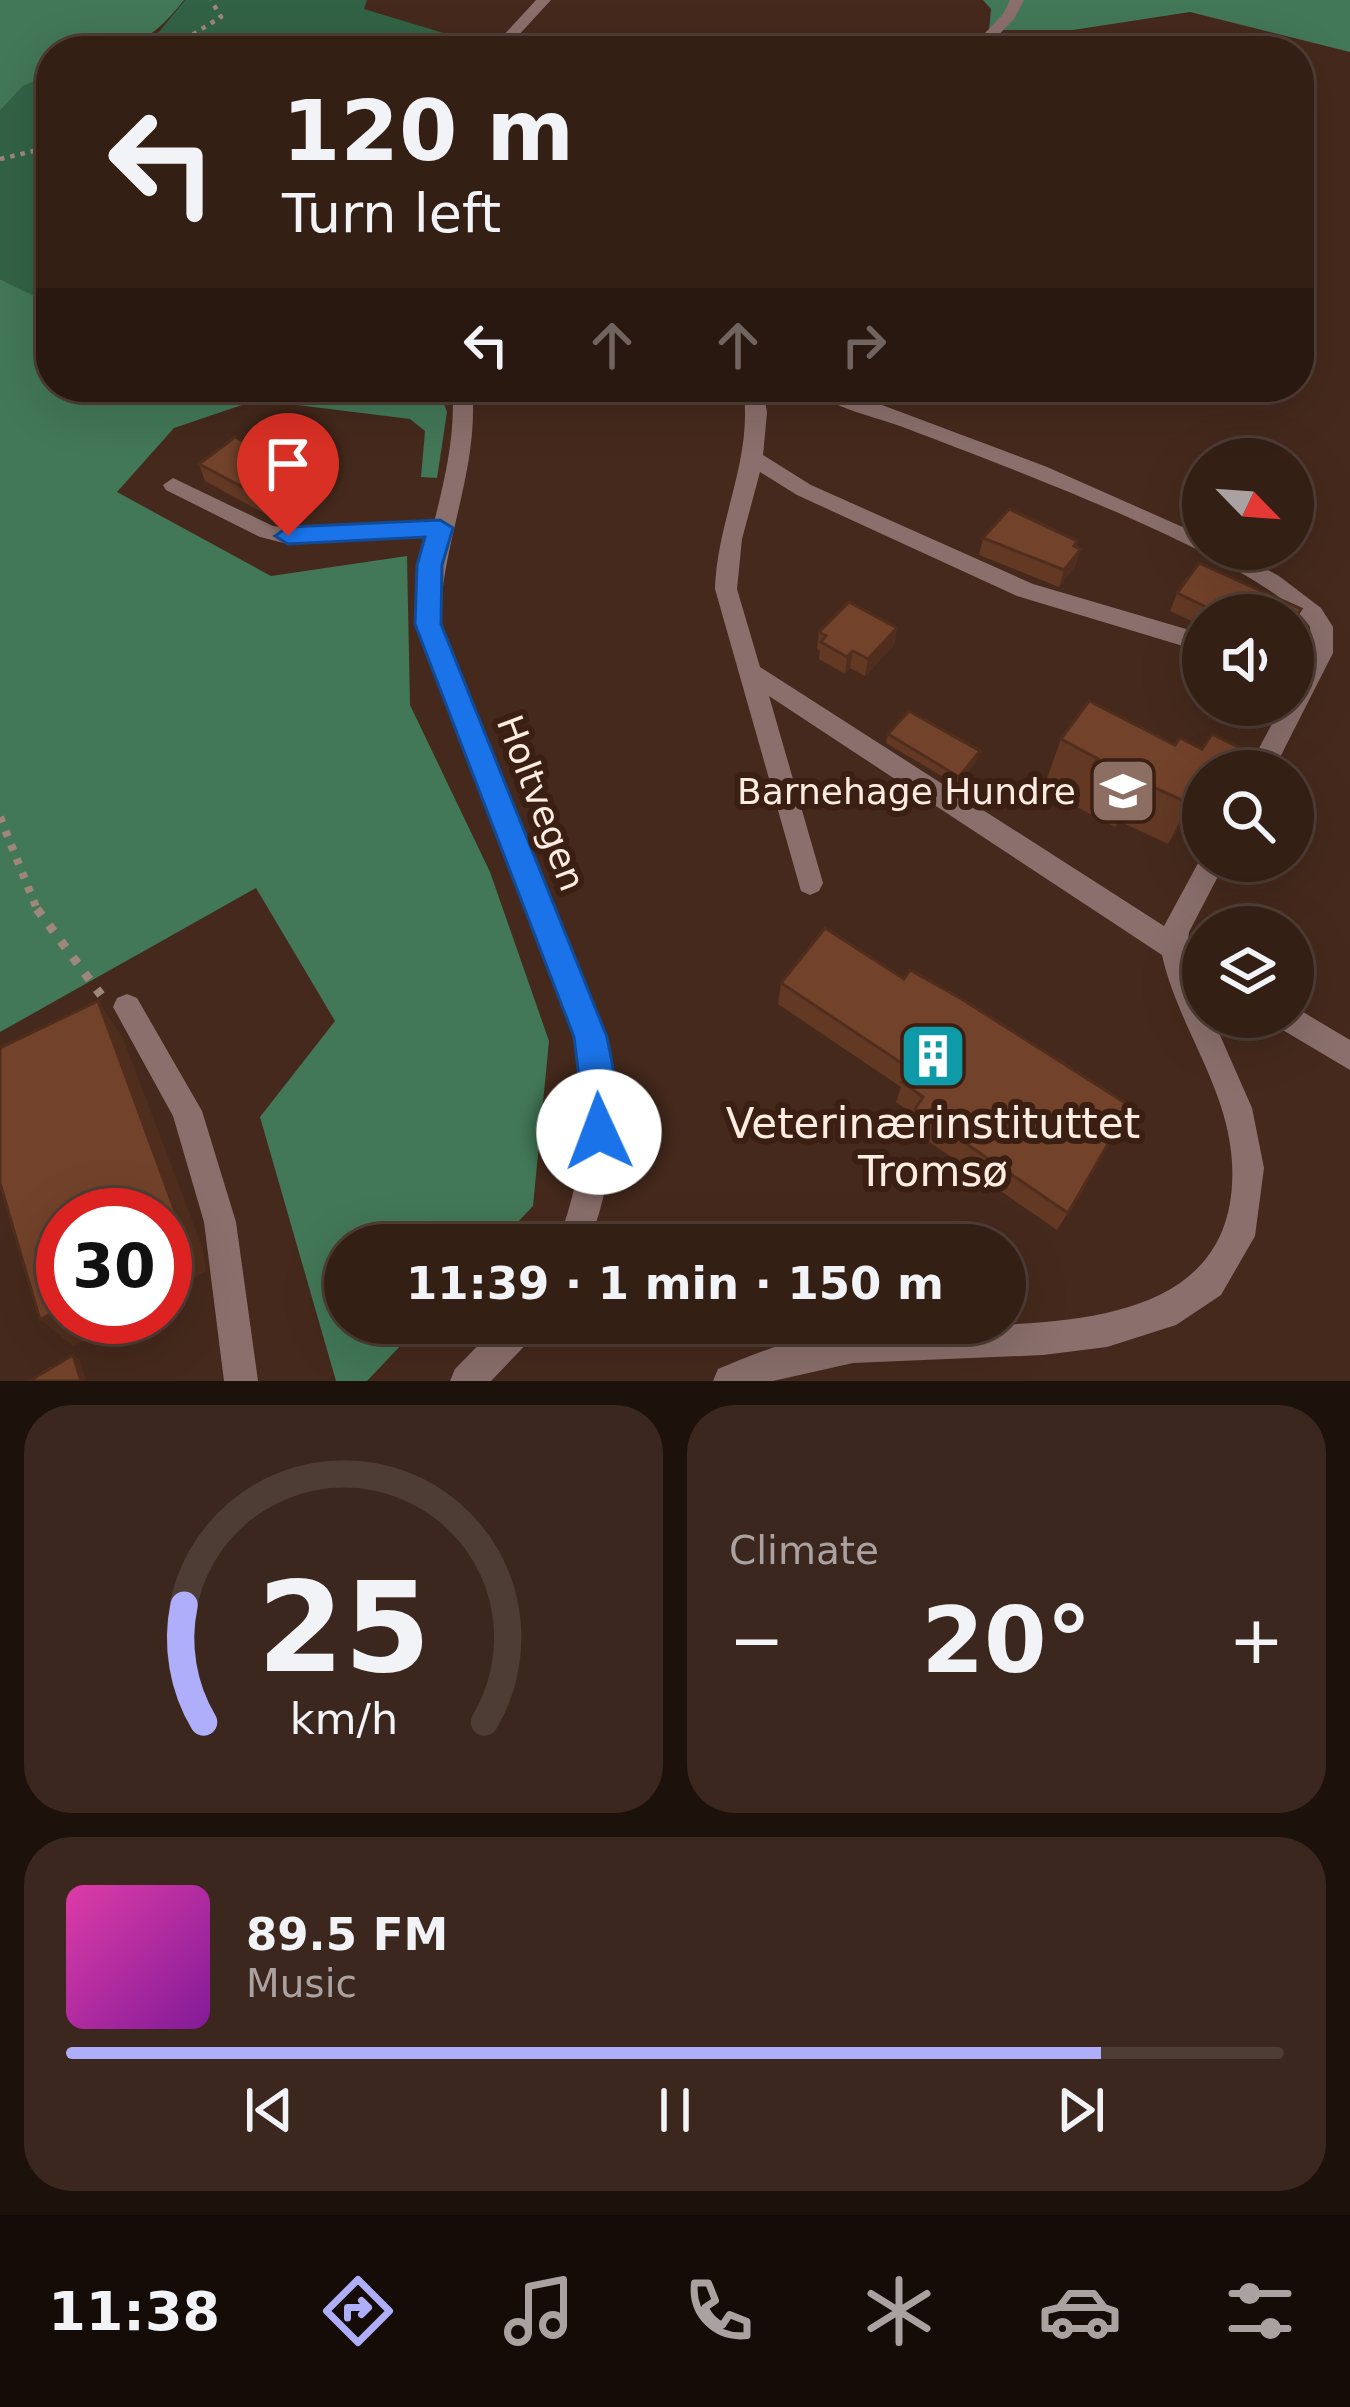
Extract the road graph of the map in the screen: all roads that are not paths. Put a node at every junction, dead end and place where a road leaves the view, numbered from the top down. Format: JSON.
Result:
{"nodes":[{"id":1,"x":544,"y":0,"type":"edge"},
{"id":2,"x":1017,"y":0,"type":"edge"},
{"id":3,"x":510,"y":36,"type":"edge"},
{"id":4,"x":990,"y":36,"type":"edge"},
{"id":5,"x":464,"y":402,"type":"edge"},
{"id":6,"x":755,"y":402,"type":"edge"},
{"id":7,"x":856,"y":402,"type":"edge"},
{"id":8,"x":753,"y":458,"type":"junction"},
{"id":9,"x":173,"y":485,"type":"dead end"},
{"id":10,"x":440,"y":528,"type":"junction"},
{"id":11,"x":1182,"y":536,"type":"edge"},
{"id":12,"x":1246,"y":570,"type":"edge"},
{"id":13,"x":1286,"y":594,"type":"edge"},
{"id":14,"x":1314,"y":618,"type":"edge"},
{"id":15,"x":1182,"y":637,"type":"edge"},
{"id":16,"x":1314,"y":661,"type":"edge"},
{"id":17,"x":748,"y":670,"type":"junction"},
{"id":18,"x":810,"y":883,"type":"dead end"},
{"id":19,"x":1182,"y":952,"type":"edge"},
{"id":20,"x":127,"y":1007,"type":"road end"},
{"id":21,"x":1314,"y":1034,"type":"edge"},
{"id":22,"x":1215,"y":1038,"type":"edge"},
{"id":23,"x":1350,"y":1056,"type":"edge"},
{"id":24,"x":579,"y":1224,"type":"edge"},
{"id":25,"x":506,"y":1344,"type":"edge"},
{"id":26,"x":241,"y":1381,"type":"edge"},
{"id":27,"x":466,"y":1381,"type":"edge"},
{"id":28,"x":730,"y":1381,"type":"edge"}],
"edges":[{"from":1,"to":3,"type":"street"},
{"from":2,"to":4,"type":"street"},
{"from":5,"to":10,"type":"street","name":"Holtvegen"},
{"from":6,"to":8,"type":"street"},
{"from":7,"to":11,"type":"street"},
{"from":8,"to":15,"type":"street"},
{"from":8,"to":17,"type":"street"},
{"from":9,"to":10,"type":"street"},
{"from":10,"to":24,"type":"street","name":"Holtvegen"},
{"from":12,"to":13,"type":"street"},
{"from":14,"to":16,"type":"street"},
{"from":17,"to":18,"type":"street"},
{"from":17,"to":19,"type":"street"},
{"from":20,"to":26,"type":"street"},
{"from":21,"to":23,"type":"street"},
{"from":22,"to":28,"type":"street"},
{"from":25,"to":27,"type":"street"}]}
